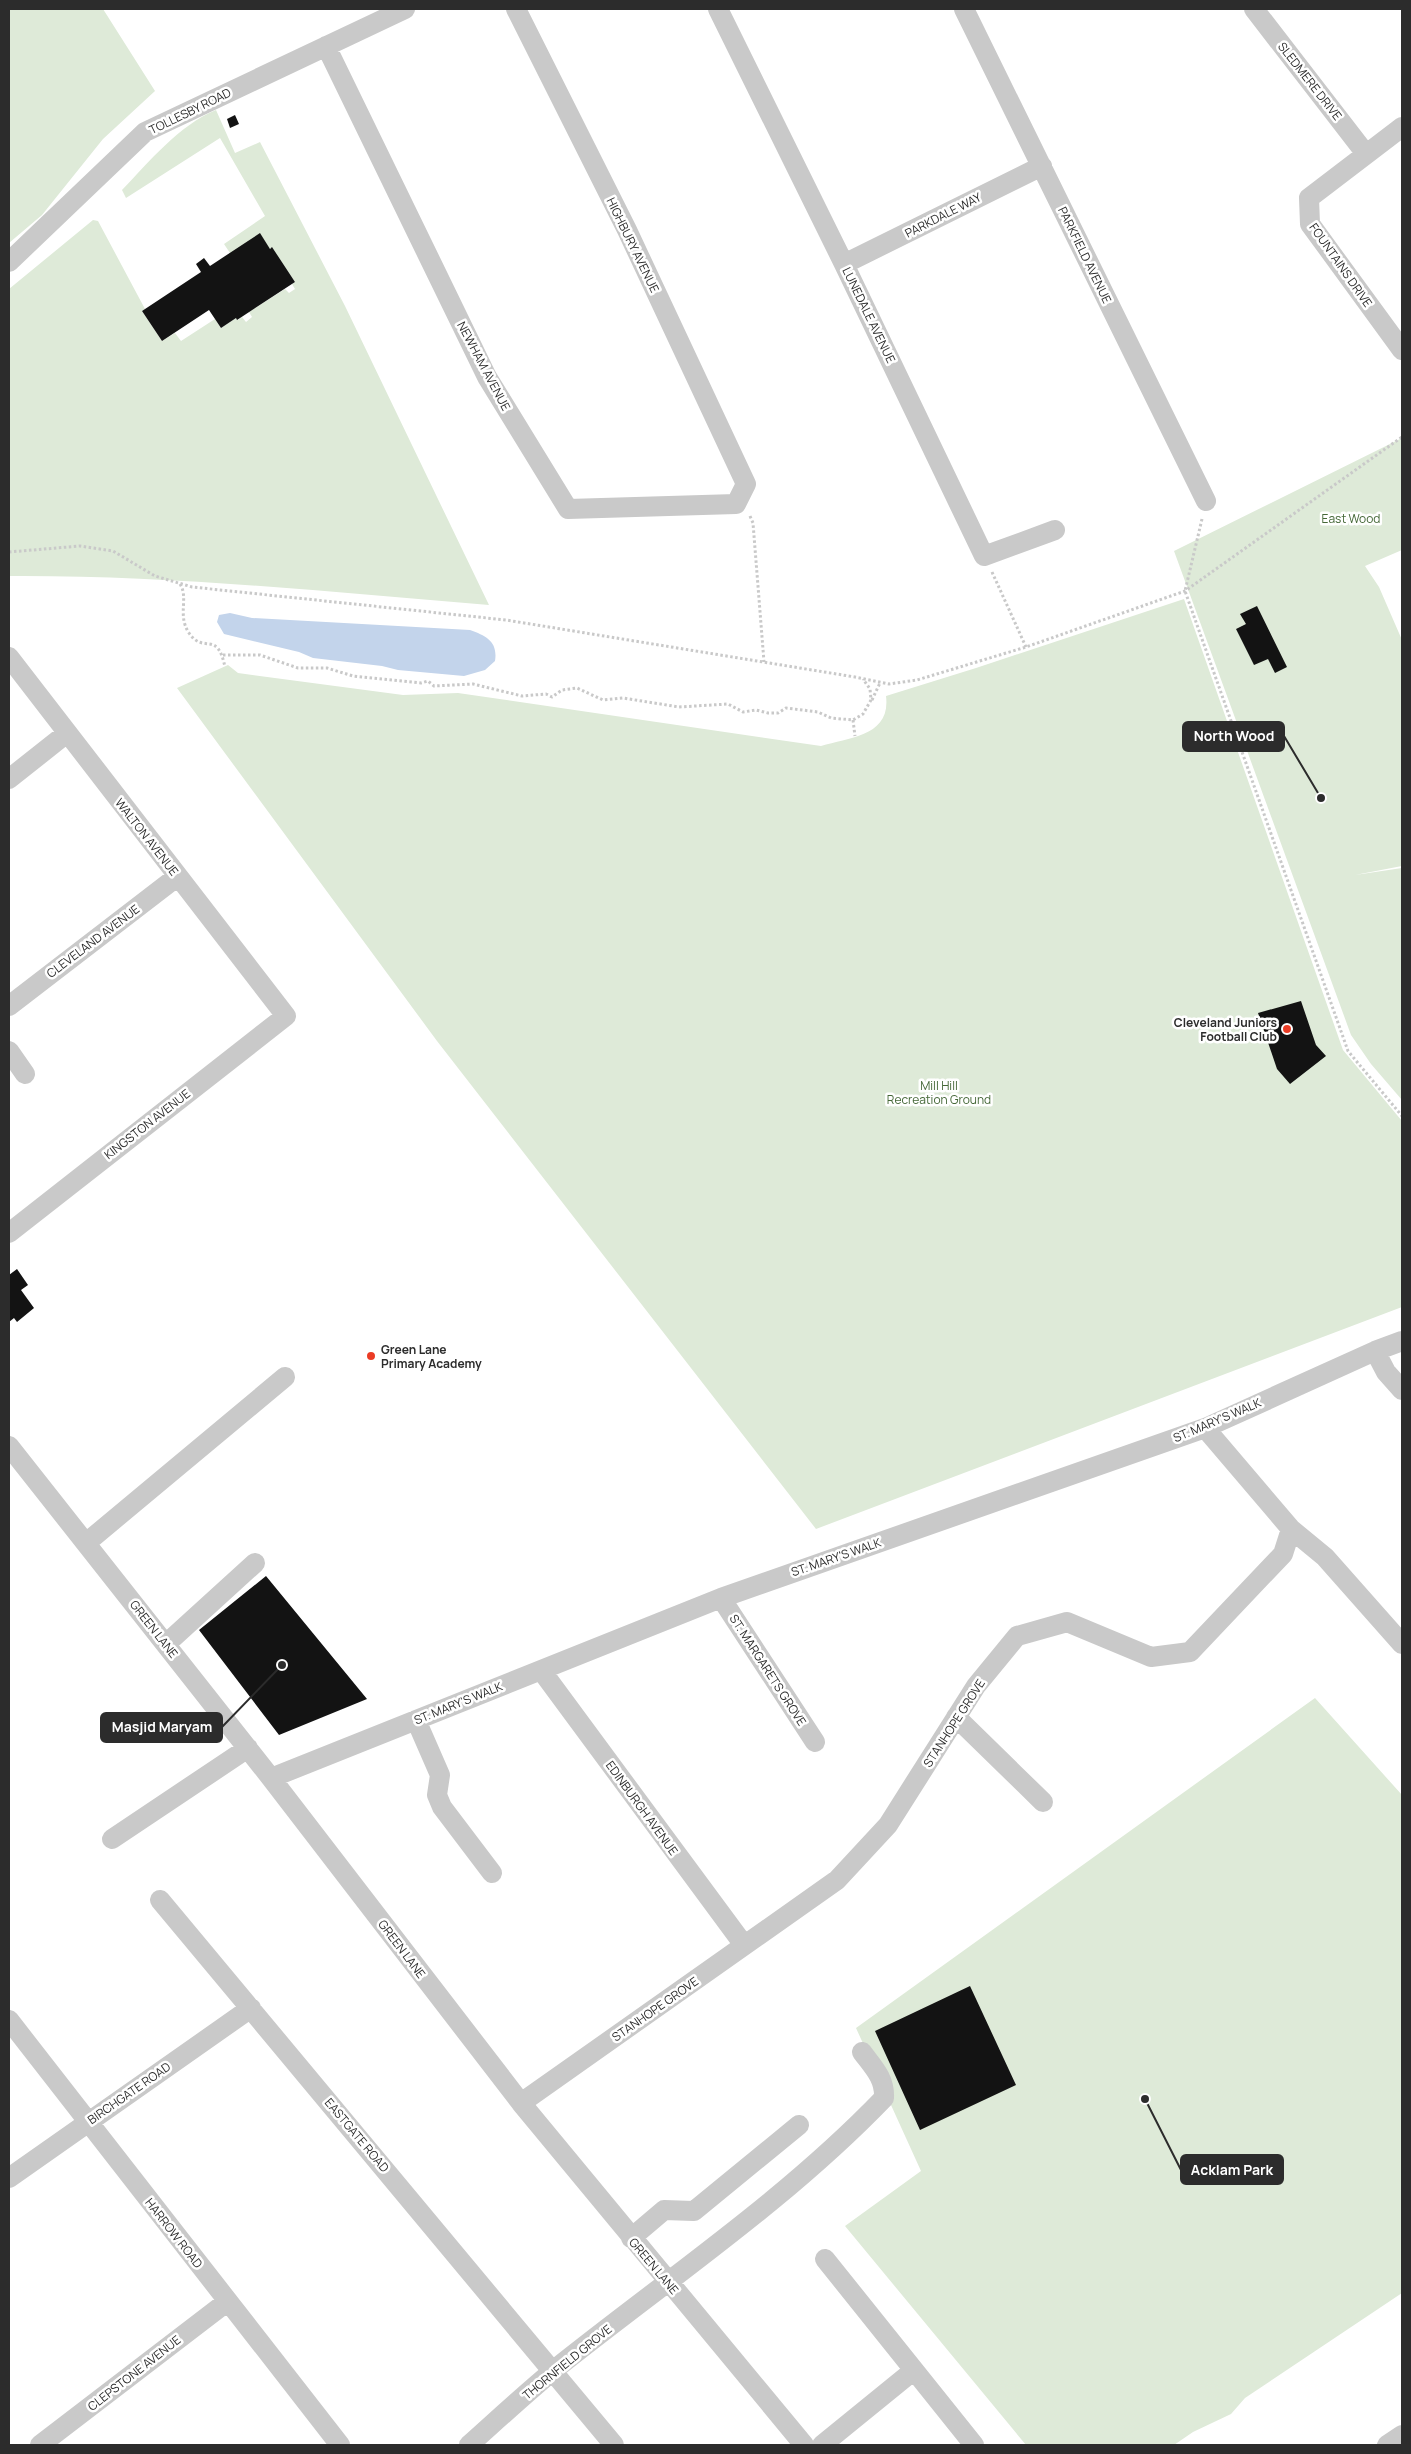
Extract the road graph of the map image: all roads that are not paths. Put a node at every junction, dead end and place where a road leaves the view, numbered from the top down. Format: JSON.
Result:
{"nodes":[{"id":1,"x":405,"y":9,"type":"edge"},
{"id":2,"x":516,"y":9,"type":"edge"},
{"id":3,"x":718,"y":9,"type":"edge"},
{"id":4,"x":964,"y":9,"type":"edge"},
{"id":5,"x":1254,"y":9,"type":"edge"},
{"id":6,"x":326,"y":46,"type":"junction"},
{"id":7,"x":1402,"y":127,"type":"edge"},
{"id":8,"x":1366,"y":154,"type":"junction"},
{"id":9,"x":1042,"y":166,"type":"junction"},
{"id":10,"x":9,"y":262,"type":"edge"},
{"id":11,"x":844,"y":264,"type":"junction"},
{"id":12,"x":1402,"y":350,"type":"edge"},
{"id":13,"x":746,"y":484,"type":"joint"},
{"id":14,"x":1206,"y":501,"type":"road end"},
{"id":15,"x":1055,"y":530,"type":"dead end"},
{"id":16,"x":9,"y":658,"type":"edge"},
{"id":17,"x":67,"y":733,"type":"junction"},
{"id":18,"x":9,"y":779,"type":"edge"},
{"id":19,"x":178,"y":876,"type":"junction"},
{"id":20,"x":9,"y":1006,"type":"edge"},
{"id":21,"x":286,"y":1016,"type":"joint"},
{"id":22,"x":9,"y":1051,"type":"edge"},
{"id":23,"x":25,"y":1074,"type":"dead end"},
{"id":24,"x":9,"y":1233,"type":"edge"},
{"id":25,"x":1402,"y":1341,"type":"edge"},
{"id":26,"x":1375,"y":1351,"type":"junction"},
{"id":27,"x":284,"y":1377,"type":"dead end"},
{"id":28,"x":1402,"y":1390,"type":"edge"},
{"id":29,"x":1205,"y":1428,"type":"junction"},
{"id":30,"x":9,"y":1446,"type":"edge"},
{"id":31,"x":1291,"y":1529,"type":"junction"},
{"id":32,"x":86,"y":1543,"type":"junction"},
{"id":33,"x":255,"y":1563,"type":"dead end"},
{"id":34,"x":721,"y":1598,"type":"junction"},
{"id":35,"x":166,"y":1644,"type":"junction"},
{"id":36,"x":1402,"y":1644,"type":"edge"},
{"id":37,"x":541,"y":1670,"type":"junction"},
{"id":38,"x":956,"y":1717,"type":"junction"},
{"id":39,"x":416,"y":1720,"type":"junction"},
{"id":40,"x":814,"y":1742,"type":"dead end"},
{"id":41,"x":248,"y":1748,"type":"junction"},
{"id":42,"x":271,"y":1778,"type":"junction"},
{"id":43,"x":1043,"y":1802,"type":"dead end"},
{"id":44,"x":112,"y":1839,"type":"dead end"},
{"id":45,"x":492,"y":1873,"type":"dead end"},
{"id":46,"x":160,"y":1900,"type":"dead end"},
{"id":47,"x":744,"y":1945,"type":"junction"},
{"id":48,"x":251,"y":2008,"type":"junction"},
{"id":49,"x":9,"y":2020,"type":"edge"},
{"id":50,"x":862,"y":2052,"type":"dead end"},
{"id":51,"x":521,"y":2104,"type":"junction"},
{"id":52,"x":88,"y":2121,"type":"junction"},
{"id":53,"x":799,"y":2125,"type":"dead end"},
{"id":54,"x":9,"y":2178,"type":"edge"},
{"id":55,"x":631,"y":2238,"type":"junction"},
{"id":56,"x":825,"y":2259,"type":"dead end"},
{"id":57,"x":668,"y":2282,"type":"junction"},
{"id":58,"x":228,"y":2301,"type":"junction"},
{"id":59,"x":554,"y":2371,"type":"junction"},
{"id":60,"x":914,"y":2371,"type":"junction"},
{"id":61,"x":1402,"y":2435,"type":"edge"},
{"id":62,"x":40,"y":2445,"type":"edge"},
{"id":63,"x":340,"y":2445,"type":"edge"},
{"id":64,"x":469,"y":2445,"type":"edge"},
{"id":65,"x":614,"y":2445,"type":"edge"},
{"id":66,"x":804,"y":2445,"type":"edge"},
{"id":67,"x":822,"y":2445,"type":"edge"},
{"id":68,"x":974,"y":2445,"type":"edge"},
{"id":69,"x":1387,"y":2445,"type":"edge"}],
"edges":[{"from":1,"to":6,"type":"street","name":"TOLLESBY ROAD"},
{"from":2,"to":13,"type":"street","name":"HIGHBURY AVENUE"},
{"from":3,"to":11,"type":"street","name":"LUNEDALE AVENUE"},
{"from":4,"to":9,"type":"street","name":"PARKFIELD AVENUE"},
{"from":5,"to":8,"type":"street","name":"SLEDMERE DRIVE"},
{"from":6,"to":10,"type":"street","name":"TOLLESBY ROAD"},
{"from":6,"to":13,"type":"street","name":"NEWHAM AVENUE"},
{"from":7,"to":8,"type":"street","name":"FOUNTAINS DRIVE"},
{"from":8,"to":12,"type":"street","name":"FOUNTAINS DRIVE"},
{"from":9,"to":11,"type":"street","name":"PARKDALE WAY"},
{"from":9,"to":14,"type":"street","name":"PARKFIELD AVENUE"},
{"from":11,"to":15,"type":"street","name":"LUNEDALE AVENUE"},
{"from":16,"to":17,"type":"street","name":"WALTON AVENUE"},
{"from":17,"to":18,"type":"street"},
{"from":17,"to":19,"type":"street","name":"WALTON AVENUE"},
{"from":19,"to":20,"type":"street","name":"CLEVELAND AVENUE"},
{"from":19,"to":21,"type":"street","name":"WALTON AVENUE"},
{"from":21,"to":24,"type":"street","name":"KINGSTON AVENUE"},
{"from":22,"to":23,"type":"street"},
{"from":25,"to":26,"type":"street","name":"ST. MARY'S WALK"},
{"from":26,"to":28,"type":"street"},
{"from":26,"to":29,"type":"street","name":"ST. MARY'S WALK"},
{"from":27,"to":32,"type":"street"},
{"from":29,"to":31,"type":"street"},
{"from":29,"to":34,"type":"street","name":"ST. MARY'S WALK"},
{"from":30,"to":32,"type":"street","name":"GREEN LANE"},
{"from":31,"to":36,"type":"street"},
{"from":31,"to":38,"type":"street","name":"STANHOPE GROVE"},
{"from":32,"to":35,"type":"street","name":"GREEN LANE"},
{"from":33,"to":35,"type":"street"},
{"from":34,"to":37,"type":"street","name":"ST. MARY'S WALK"},
{"from":34,"to":40,"type":"street","name":"ST. MARGARETS GROVE"},
{"from":35,"to":41,"type":"street","name":"GREEN LANE"},
{"from":37,"to":39,"type":"street","name":"ST. MARY'S WALK"},
{"from":37,"to":47,"type":"street","name":"EDINBURGH AVENUE"},
{"from":38,"to":43,"type":"street"},
{"from":38,"to":47,"type":"street","name":"STANHOPE GROVE"},
{"from":39,"to":42,"type":"street","name":"ST. MARY'S WALK"},
{"from":39,"to":45,"type":"street"},
{"from":41,"to":42,"type":"street","name":"GREEN LANE"},
{"from":41,"to":44,"type":"street"},
{"from":42,"to":51,"type":"street","name":"GREEN LANE"},
{"from":46,"to":48,"type":"street","name":"EASTGATE ROAD"},
{"from":47,"to":51,"type":"street","name":"STANHOPE GROVE"},
{"from":48,"to":52,"type":"street","name":"BIRCHGATE ROAD"},
{"from":48,"to":59,"type":"street","name":"EASTGATE ROAD"},
{"from":49,"to":52,"type":"street","name":"HARROW ROAD"},
{"from":50,"to":57,"type":"street","name":"THORNFIELD GROVE"},
{"from":51,"to":55,"type":"street","name":"GREEN LANE"},
{"from":52,"to":54,"type":"street","name":"BIRCHGATE ROAD"},
{"from":52,"to":58,"type":"street","name":"HARROW ROAD"},
{"from":53,"to":55,"type":"street"},
{"from":55,"to":57,"type":"street","name":"GREEN LANE"},
{"from":56,"to":60,"type":"street"},
{"from":57,"to":59,"type":"street","name":"THORNFIELD GROVE"},
{"from":57,"to":66,"type":"street","name":"GREEN LANE"},
{"from":58,"to":62,"type":"street","name":"CLEPSTONE AVENUE"},
{"from":58,"to":63,"type":"street","name":"HARROW ROAD"},
{"from":59,"to":64,"type":"street","name":"THORNFIELD GROVE"},
{"from":59,"to":65,"type":"street","name":"EASTGATE ROAD"},
{"from":60,"to":67,"type":"street"},
{"from":60,"to":68,"type":"street"},
{"from":61,"to":69,"type":"street"}]}
